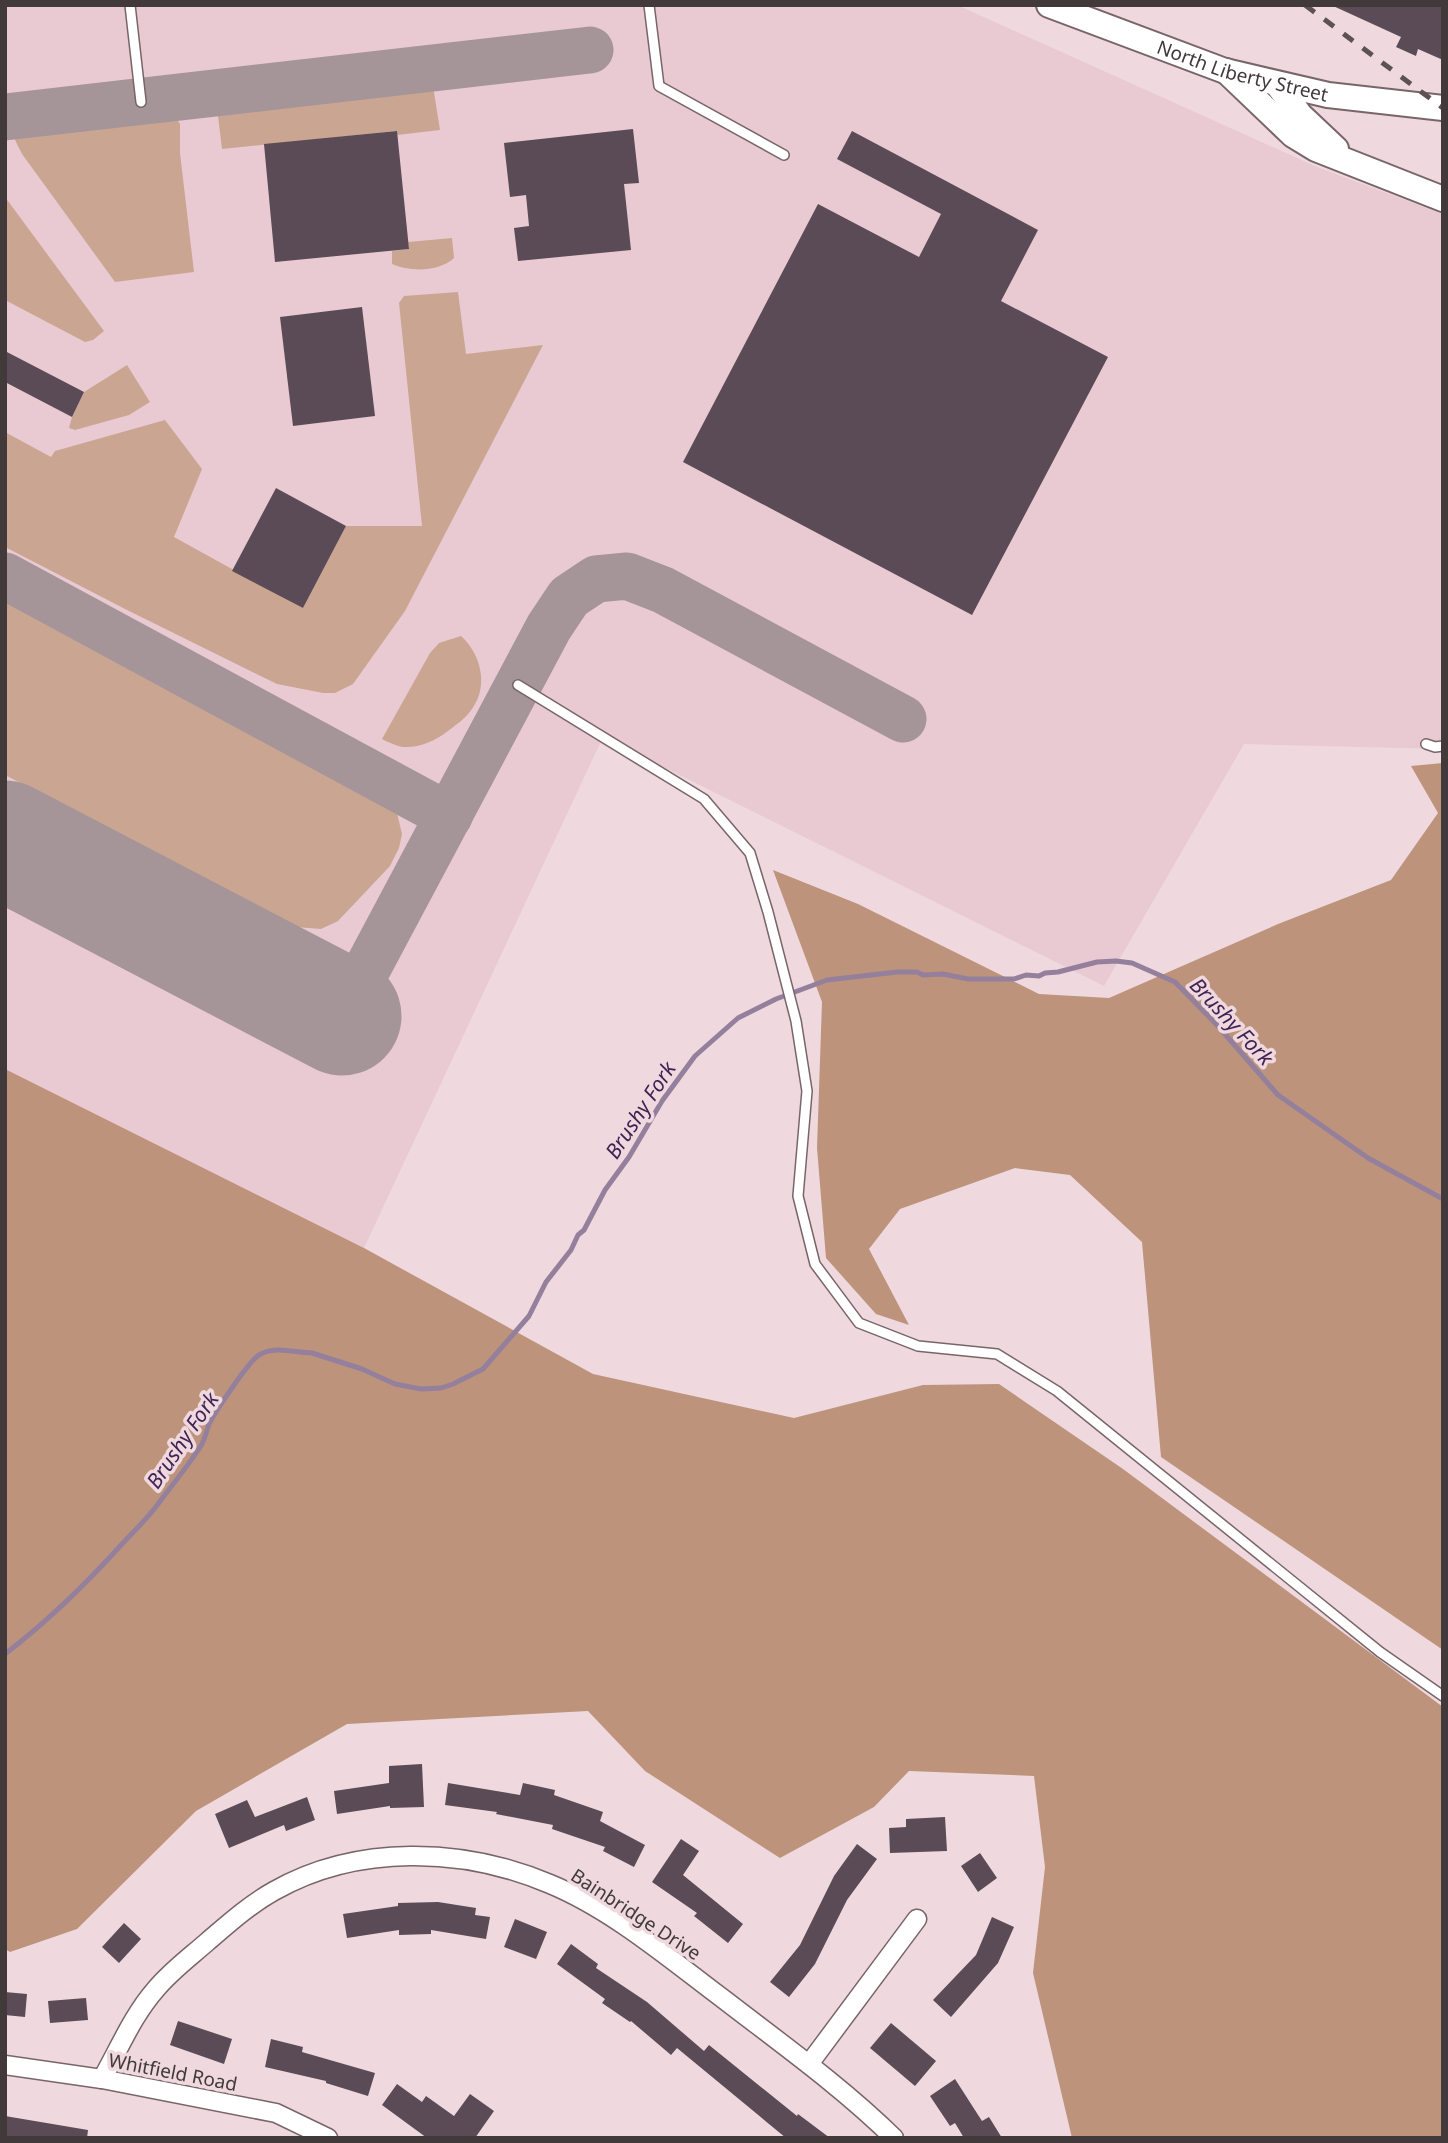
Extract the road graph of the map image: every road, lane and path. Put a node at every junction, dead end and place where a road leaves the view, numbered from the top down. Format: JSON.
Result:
{"nodes":[{"id":1,"x":130,"y":5,"type":"edge"},
{"id":2,"x":649,"y":5,"type":"edge"},
{"id":3,"x":1049,"y":5,"type":"edge"},
{"id":4,"x":1226,"y":71,"type":"junction"},
{"id":5,"x":1277,"y":84,"type":"junction"},
{"id":6,"x":142,"y":102,"type":"dead end"},
{"id":7,"x":1443,"y":108,"type":"edge"},
{"id":8,"x":784,"y":155,"type":"dead end"},
{"id":9,"x":1355,"y":164,"type":"junction"},
{"id":10,"x":1443,"y":199,"type":"edge"},
{"id":11,"x":518,"y":685,"type":"dead end"},
{"id":12,"x":1426,"y":744,"type":"dead end"},
{"id":13,"x":1443,"y":746,"type":"edge"},
{"id":14,"x":1443,"y":1696,"type":"edge"},
{"id":15,"x":917,"y":1919,"type":"dead end"},
{"id":16,"x":808,"y":2064,"type":"junction"},
{"id":17,"x":5,"y":2065,"type":"edge"},
{"id":18,"x":102,"y":2079,"type":"junction"},
{"id":19,"x":328,"y":2138,"type":"edge"},
{"id":20,"x":894,"y":2138,"type":"edge"}],
"edges":[{"from":1,"to":6,"type":"lane"},
{"from":2,"to":8,"type":"lane"},
{"from":3,"to":4,"type":"main road","name":"North Liberty Street"},
{"from":4,"to":5,"type":"main road","name":"North Liberty Street"},
{"from":4,"to":9,"type":"main road"},
{"from":5,"to":7,"type":"main road","name":"North Liberty Street"},
{"from":5,"to":9,"type":"main road"},
{"from":9,"to":10,"type":"main road"},
{"from":11,"to":14,"type":"lane"},
{"from":12,"to":13,"type":"lane"},
{"from":15,"to":16,"type":"street"},
{"from":16,"to":18,"type":"street","name":"Bainbridge Drive"},
{"from":16,"to":20,"type":"street","name":"Bainbridge Drive"},
{"from":17,"to":18,"type":"street","name":"Whitfield Road"},
{"from":18,"to":19,"type":"street","name":"Whitfield Road"}]}
